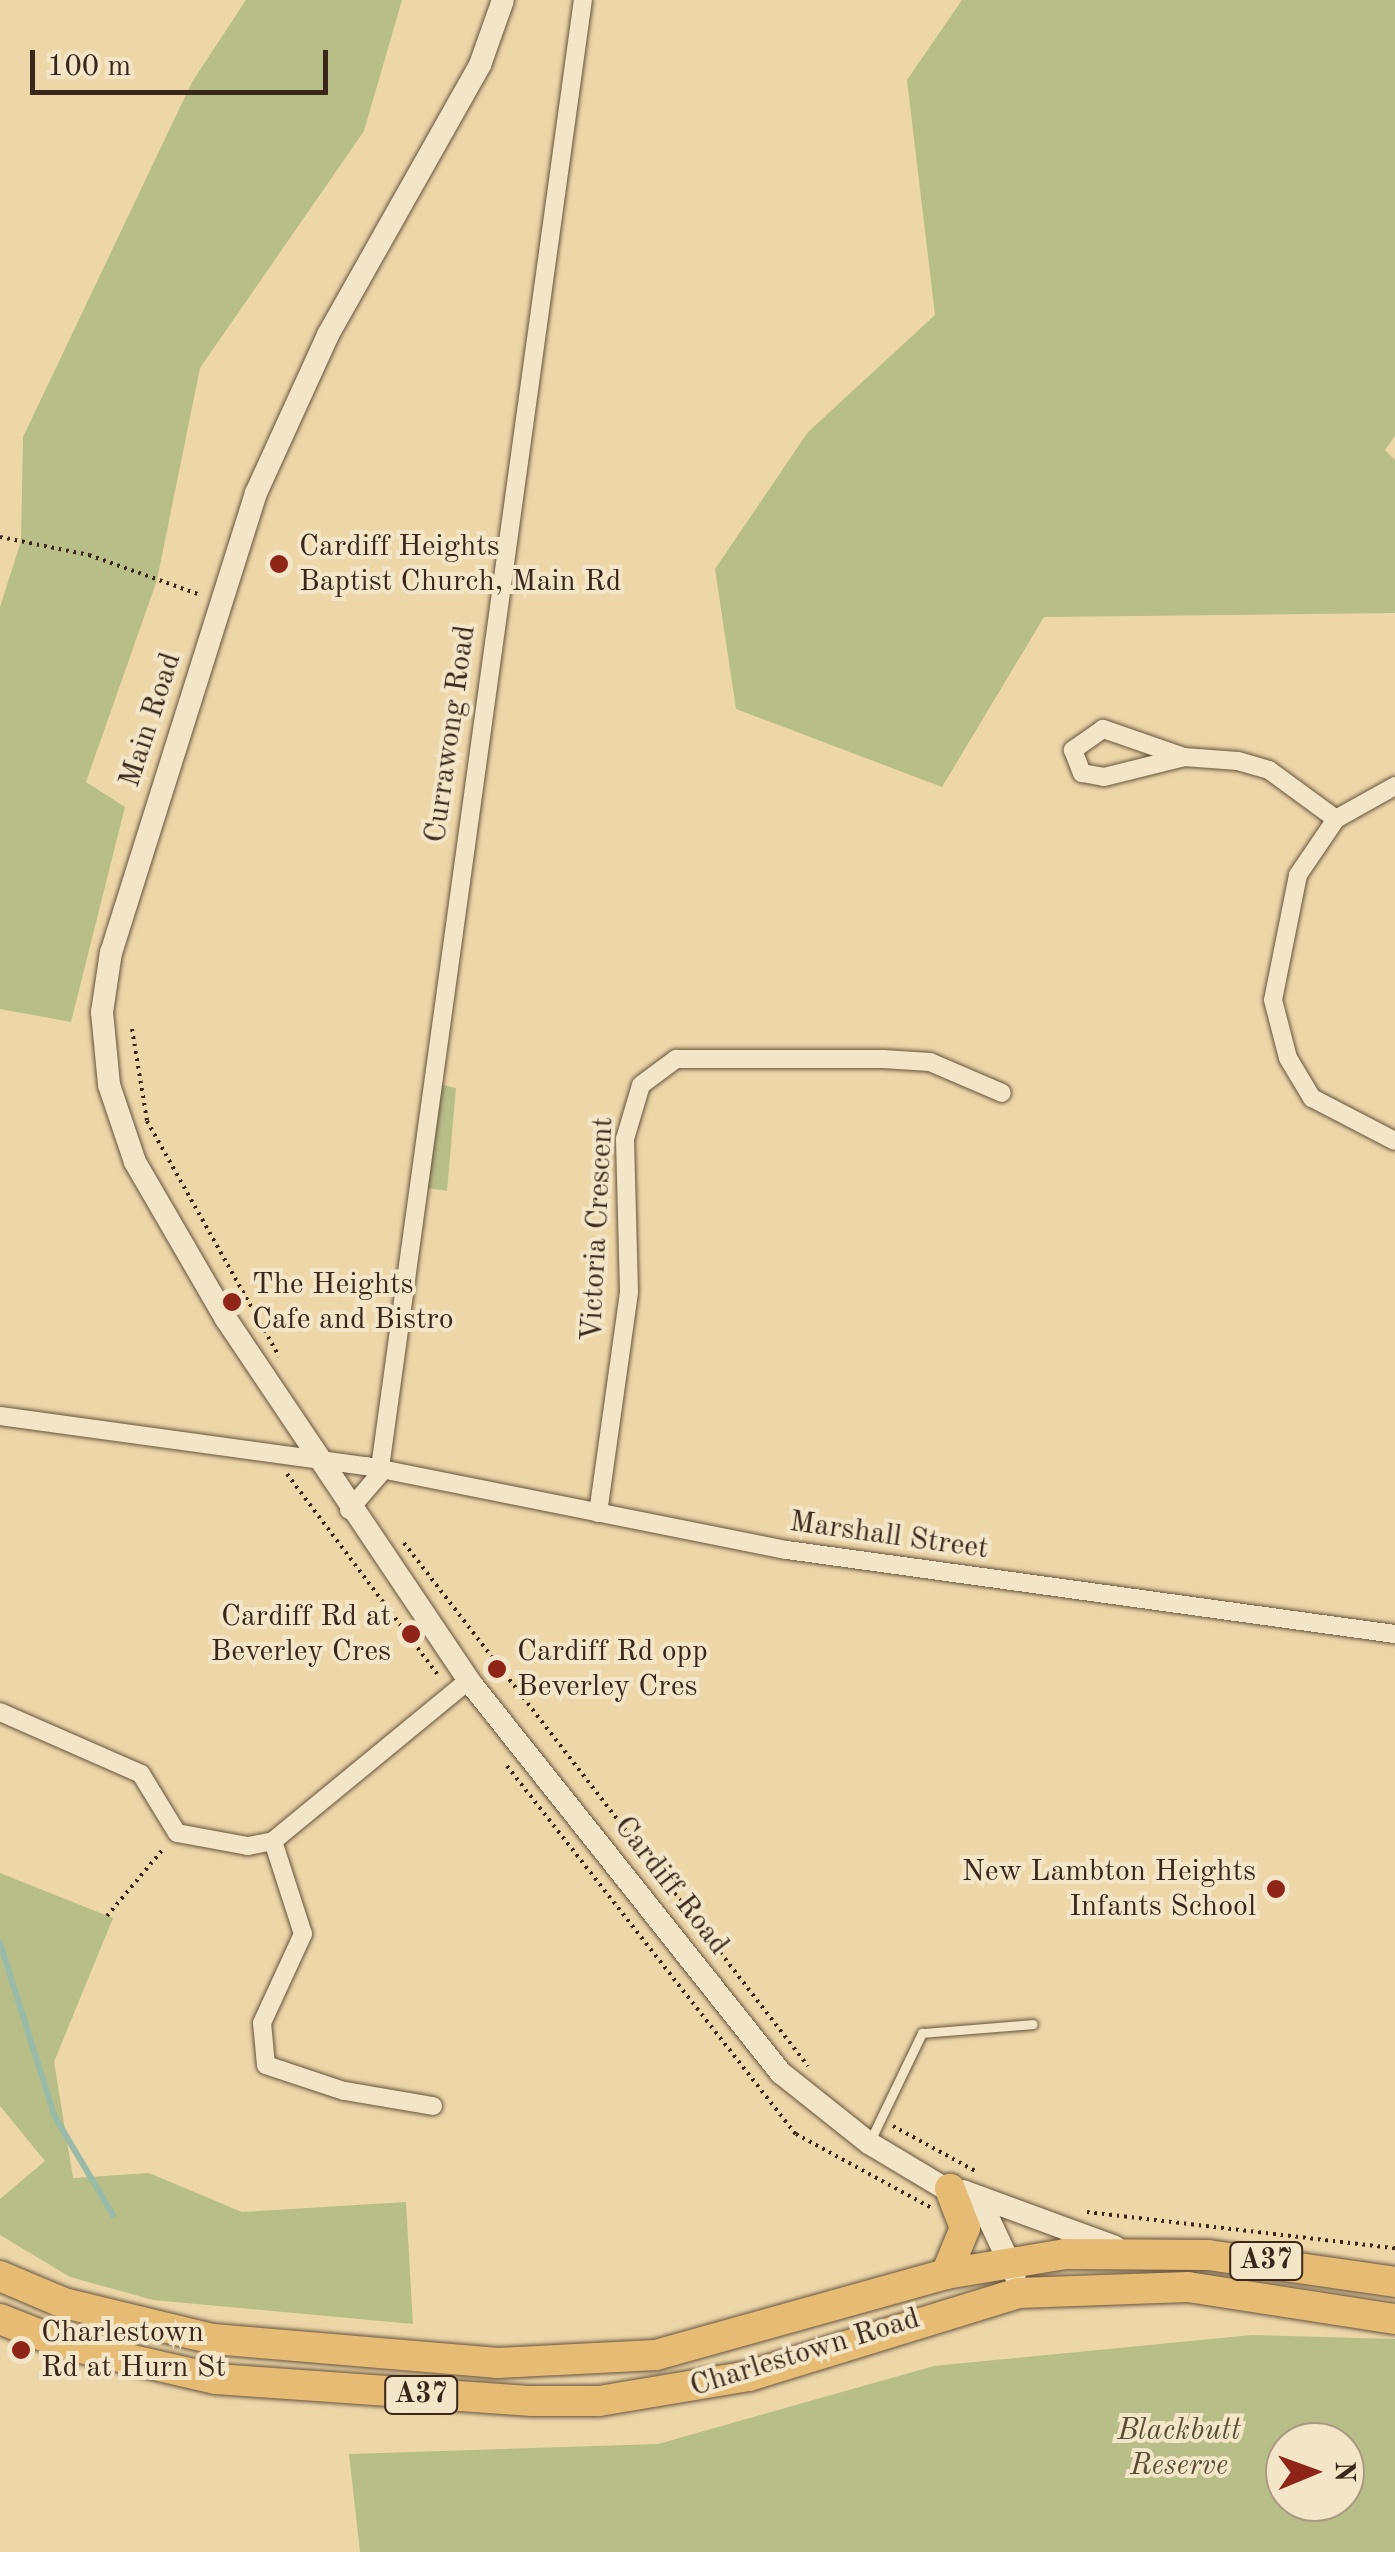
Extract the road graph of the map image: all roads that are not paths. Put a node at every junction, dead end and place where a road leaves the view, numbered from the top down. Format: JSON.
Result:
{"nodes":[{"id":1,"x":502,"y":0,"type":"edge"},
{"id":2,"x":583,"y":0,"type":"edge"},
{"id":3,"x":1184,"y":757,"type":"junction"},
{"id":4,"x":1395,"y":786,"type":"edge"},
{"id":5,"x":1336,"y":820,"type":"junction"},
{"id":6,"x":1002,"y":1093,"type":"dead end"},
{"id":7,"x":1395,"y":1141,"type":"edge"},
{"id":8,"x":0,"y":1416,"type":"edge"},
{"id":9,"x":316,"y":1464,"type":"junction"},
{"id":10,"x":379,"y":1476,"type":"junction"},
{"id":11,"x":350,"y":1510,"type":"junction"},
{"id":12,"x":598,"y":1513,"type":"junction"},
{"id":13,"x":1395,"y":1634,"type":"edge"},
{"id":14,"x":469,"y":1680,"type":"junction"},
{"id":15,"x":0,"y":1712,"type":"edge"},
{"id":16,"x":273,"y":1841,"type":"junction"},
{"id":17,"x":1033,"y":2024,"type":"dead end"},
{"id":18,"x":433,"y":2106,"type":"dead end"},
{"id":19,"x":869,"y":2143,"type":"junction"},
{"id":20,"x":950,"y":2189,"type":"junction"},
{"id":21,"x":1135,"y":2251,"type":"junction"},
{"id":22,"x":1012,"y":2260,"type":"junction"},
{"id":23,"x":946,"y":2274,"type":"junction"},
{"id":24,"x":0,"y":2276,"type":"edge"},
{"id":25,"x":1395,"y":2282,"type":"edge"},
{"id":26,"x":1018,"y":2294,"type":"junction"},
{"id":27,"x":0,"y":2318,"type":"edge"},
{"id":28,"x":1395,"y":2319,"type":"edge"}],
"edges":[{"from":1,"to":9,"type":"main road","name":"Main Road"},
{"from":2,"to":10,"type":"street","name":"Currawong Road"},
{"from":3,"to":3,"type":"street"},
{"from":3,"to":5,"type":"street"},
{"from":4,"to":5,"type":"street"},
{"from":5,"to":7,"type":"street"},
{"from":6,"to":12,"type":"street","name":"Victoria Crescent"},
{"from":8,"to":9,"type":"street","name":"Marshall Street"},
{"from":9,"to":10,"type":"street","name":"Marshall Street"},
{"from":9,"to":11,"type":"main road","name":"Cardiff Road"},
{"from":10,"to":11,"type":"street"},
{"from":10,"to":12,"type":"street","name":"Marshall Street"},
{"from":11,"to":14,"type":"main road","name":"Cardiff Road"},
{"from":12,"to":13,"type":"street","name":"Marshall Street"},
{"from":14,"to":16,"type":"street"},
{"from":14,"to":19,"type":"main road","name":"Cardiff Road"},
{"from":15,"to":16,"type":"street"},
{"from":16,"to":18,"type":"street"},
{"from":17,"to":19,"type":"lane"},
{"from":19,"to":20,"type":"main road","name":"Cardiff Road"},
{"from":20,"to":21,"type":"main road"},
{"from":20,"to":22,"type":"main road","name":"Cardiff Road"},
{"from":20,"to":23,"type":"highway"},
{"from":21,"to":22,"type":"highway","number":"A37"},
{"from":21,"to":25,"type":"highway","number":"A37"},
{"from":22,"to":23,"type":"highway","name":"Charlestown Road","number":"A37"},
{"from":22,"to":26,"type":"main road","name":"Cardiff Road"},
{"from":23,"to":24,"type":"highway","name":"Charlestown Road","number":"A37"},
{"from":26,"to":27,"type":"highway","name":"Charlestown Road","number":"A37"},
{"from":26,"to":28,"type":"highway","number":"A37"}]}
